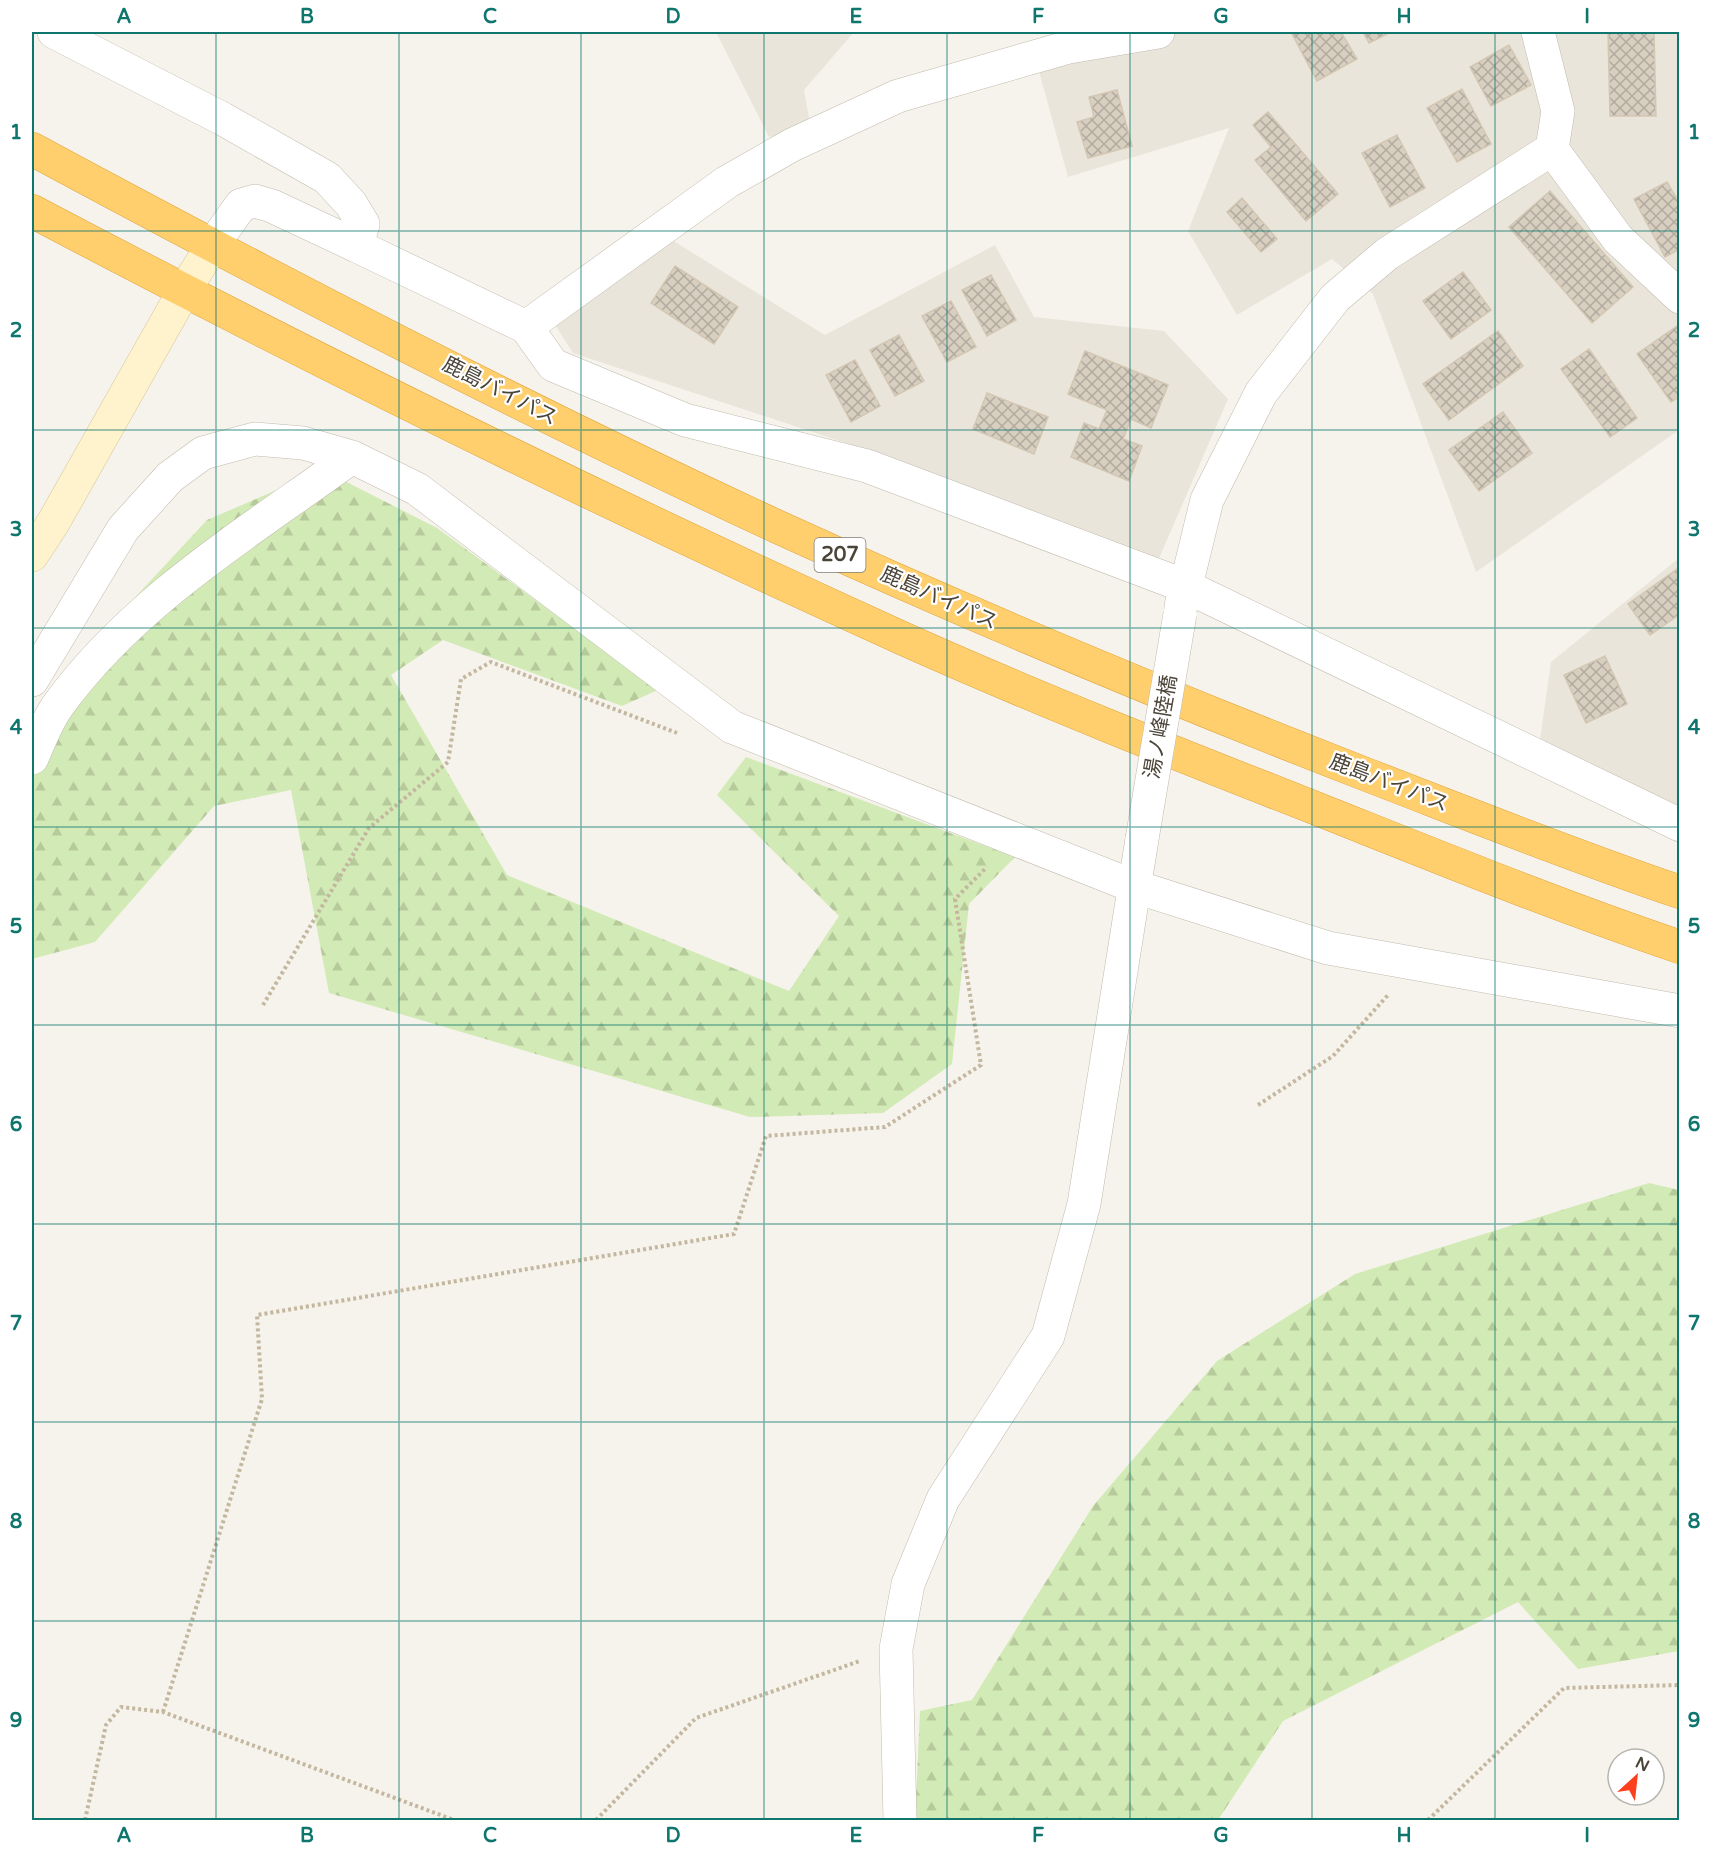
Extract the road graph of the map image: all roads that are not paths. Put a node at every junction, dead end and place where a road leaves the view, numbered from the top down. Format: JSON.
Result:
{"nodes":[{"id":1,"x":54,"y":32,"type":"edge"},
{"id":2,"x":1158,"y":32,"type":"edge"},
{"id":3,"x":1538,"y":32,"type":"edge"},
{"id":4,"x":32,"y":149,"type":"edge"},
{"id":5,"x":1551,"y":149,"type":"junction"},
{"id":6,"x":32,"y":211,"type":"edge"},
{"id":7,"x":212,"y":246,"type":"junction"},
{"id":8,"x":357,"y":246,"type":"junction"},
{"id":9,"x":184,"y":291,"type":"junction"},
{"id":10,"x":1680,"y":297,"type":"edge"},
{"id":11,"x":526,"y":327,"type":"junction"},
{"id":12,"x":352,"y":457,"type":"junction"},
{"id":13,"x":32,"y":555,"type":"edge"},
{"id":14,"x":1182,"y":600,"type":"junction"},
{"id":15,"x":32,"y":680,"type":"edge"},
{"id":16,"x":32,"y":758,"type":"edge"},
{"id":17,"x":1680,"y":825,"type":"edge"},
{"id":18,"x":1133,"y":886,"type":"junction"},
{"id":19,"x":1680,"y":892,"type":"edge"},
{"id":20,"x":1680,"y":947,"type":"edge"},
{"id":21,"x":1680,"y":1011,"type":"edge"},
{"id":22,"x":900,"y":1821,"type":"edge"}],
"edges":[{"from":1,"to":8,"type":"street"},
{"from":2,"to":11,"type":"street"},
{"from":3,"to":5,"type":"street"},
{"from":4,"to":7,"type":"highway","name":"鹿島バイパス","number":"207"},
{"from":5,"to":10,"type":"street"},
{"from":5,"to":14,"type":"street","name":"湯ノ峰陸橋"},
{"from":6,"to":9,"type":"highway","number":"207"},
{"from":7,"to":8,"type":"street"},
{"from":7,"to":9,"type":"street"},
{"from":7,"to":19,"type":"highway","name":"鹿島バイパス","number":"207"},
{"from":8,"to":11,"type":"street"},
{"from":9,"to":13,"type":"street"},
{"from":9,"to":20,"type":"highway","number":"207"},
{"from":11,"to":14,"type":"street"},
{"from":12,"to":15,"type":"street"},
{"from":12,"to":16,"type":"street"},
{"from":12,"to":18,"type":"street"},
{"from":14,"to":17,"type":"street"},
{"from":14,"to":18,"type":"street","name":"湯ノ峰陸橋","bridge":true},
{"from":18,"to":21,"type":"street"},
{"from":18,"to":22,"type":"street","name":"湯ノ峰陸橋"}]}
